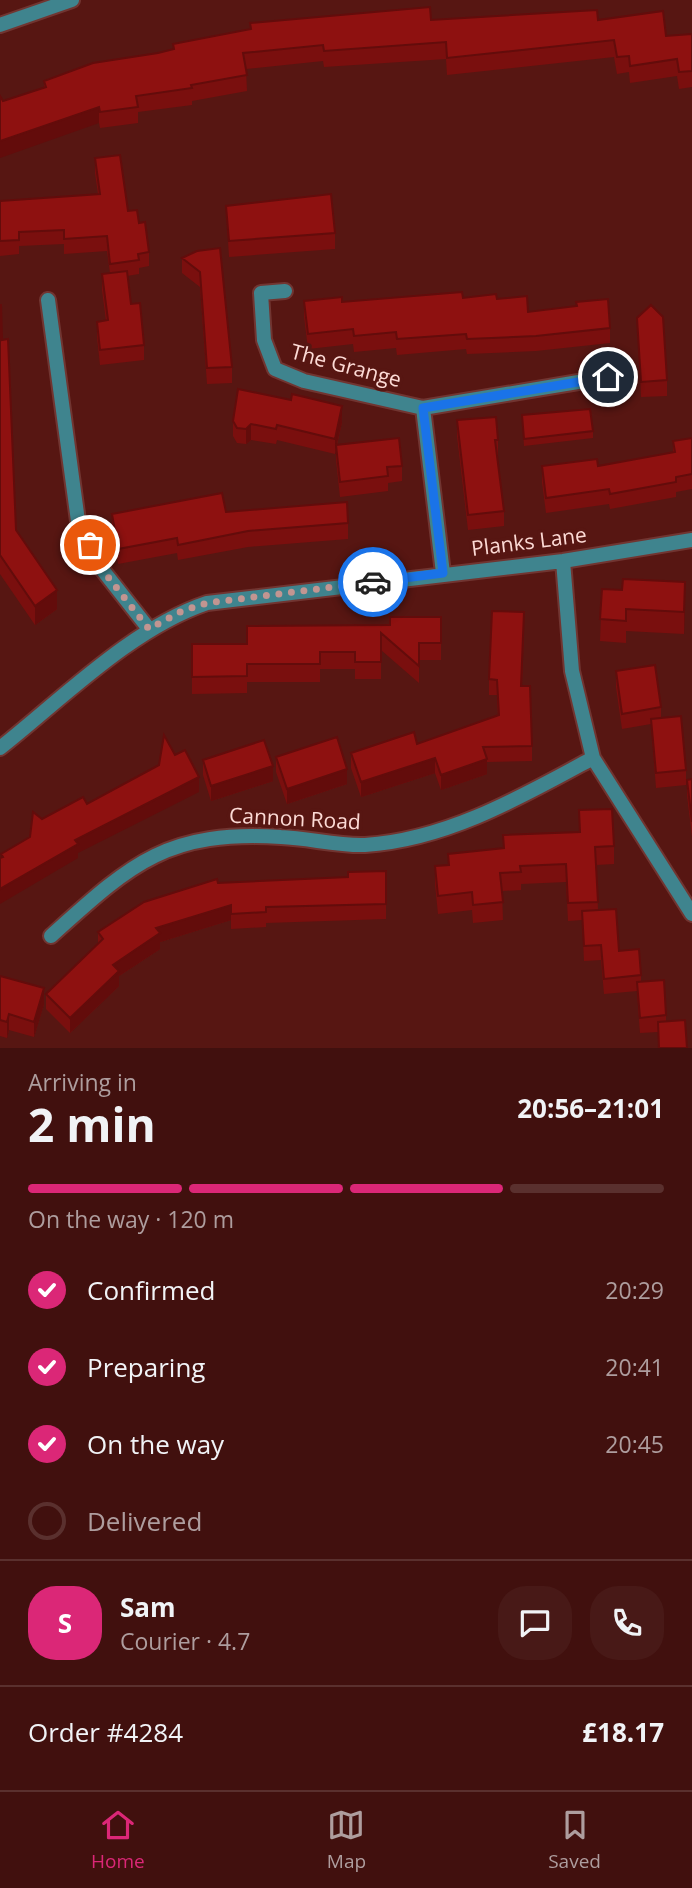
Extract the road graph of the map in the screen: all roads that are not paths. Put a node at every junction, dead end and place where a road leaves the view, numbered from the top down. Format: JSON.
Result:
{"nodes":[{"id":1,"x":66,"y":1,"type":"edge"},
{"id":2,"x":0,"y":25,"type":"edge"},
{"id":3,"x":285,"y":291,"type":"dead end"},
{"id":4,"x":48,"y":300,"type":"dead end"},
{"id":5,"x":610,"y":399,"type":"dead end"},
{"id":6,"x":423,"y":408,"type":"junction"},
{"id":7,"x":692,"y":540,"type":"edge"},
{"id":8,"x":563,"y":561,"type":"junction"},
{"id":9,"x":443,"y":573,"type":"junction"},
{"id":10,"x":149,"y":629,"type":"junction"},
{"id":11,"x":0,"y":748,"type":"edge"},
{"id":12,"x":593,"y":758,"type":"junction"},
{"id":13,"x":692,"y":914,"type":"edge"},
{"id":14,"x":51,"y":936,"type":"dead end"}],
"edges":[{"from":1,"to":2,"type":"street"},
{"from":3,"to":6,"type":"street","name":"The Grange"},
{"from":4,"to":10,"type":"street"},
{"from":5,"to":6,"type":"street","name":"The Grange"},
{"from":6,"to":9,"type":"street","name":"The Grange"},
{"from":7,"to":8,"type":"street","name":"Planks Lane"},
{"from":8,"to":9,"type":"street","name":"Planks Lane"},
{"from":8,"to":12,"type":"street"},
{"from":9,"to":10,"type":"street","name":"Planks Lane"},
{"from":10,"to":11,"type":"street","name":"Planks Lane"},
{"from":12,"to":13,"type":"street"},
{"from":12,"to":14,"type":"street","name":"Cannon Road"}]}
